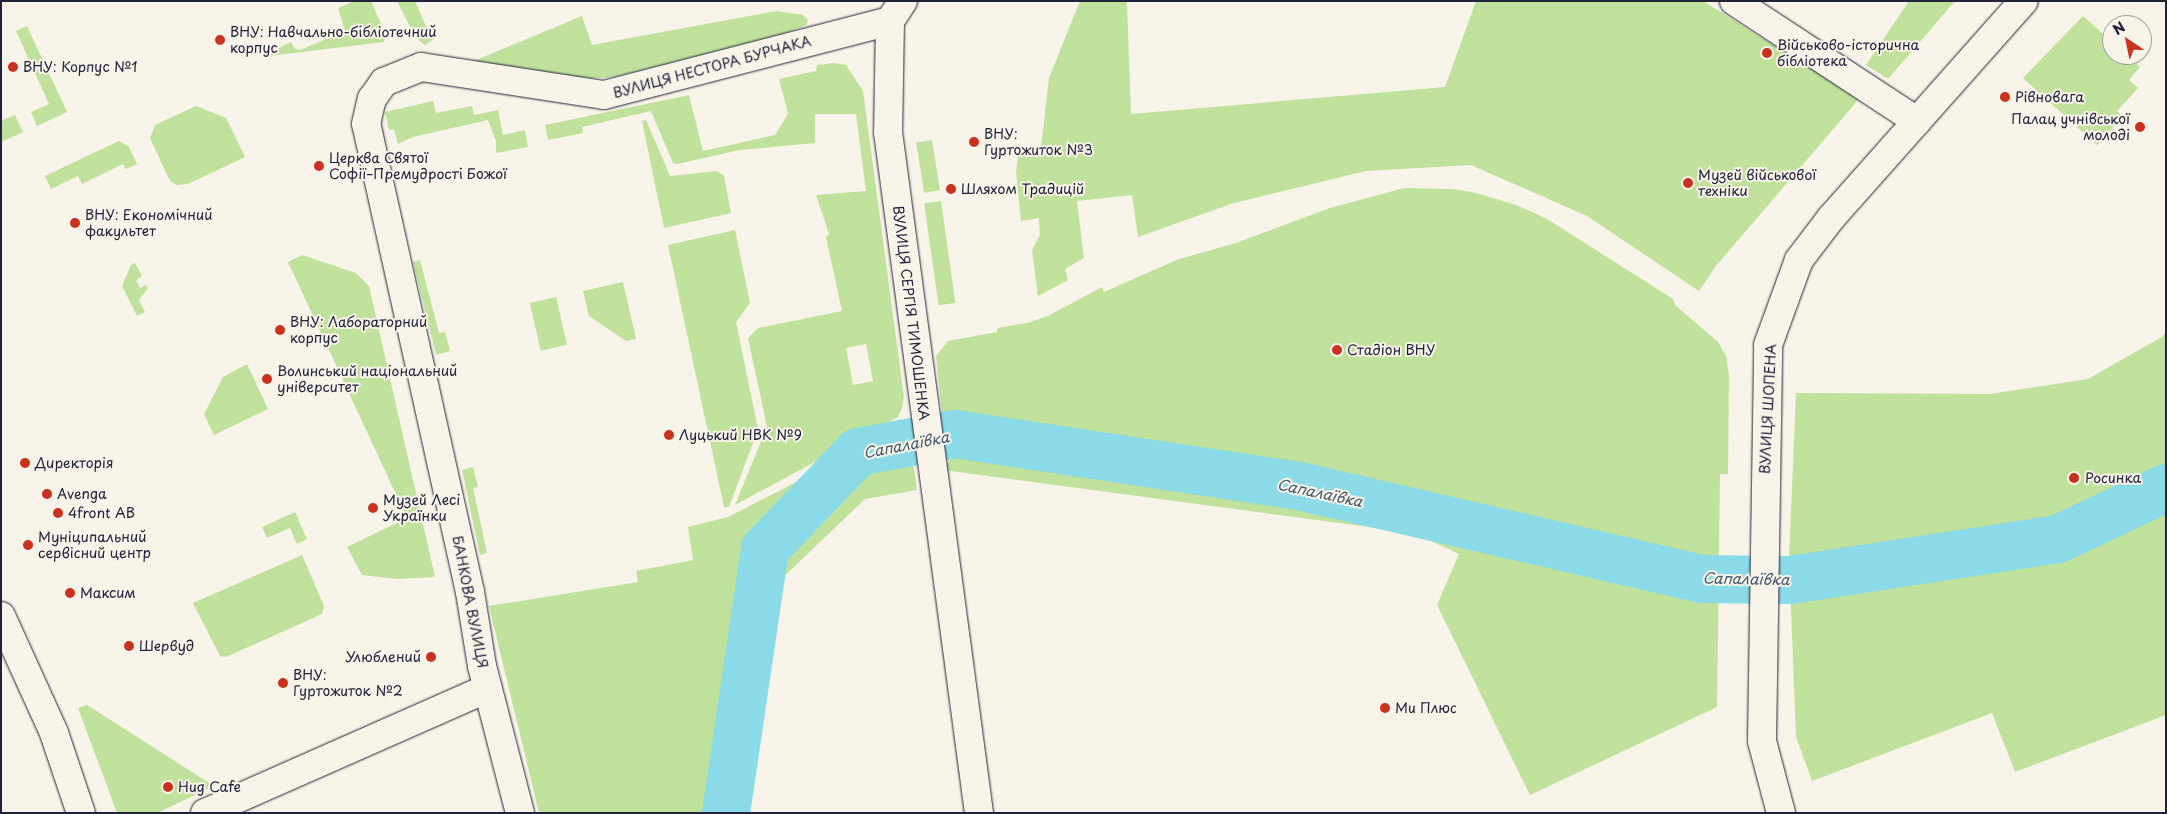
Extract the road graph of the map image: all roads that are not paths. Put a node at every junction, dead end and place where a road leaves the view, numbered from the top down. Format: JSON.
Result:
{"nodes":[{"id":1,"x":1734,"y":1,"type":"edge"},
{"id":2,"x":2024,"y":1,"type":"edge"},
{"id":3,"x":896,"y":11,"type":"edge"},
{"id":4,"x":421,"y":67,"type":"joint"},
{"id":5,"x":1916,"y":121,"type":"junction"},
{"id":6,"x":1,"y":616,"type":"edge"},
{"id":7,"x":488,"y":688,"type":"junction"},
{"id":8,"x":80,"y":813,"type":"edge"},
{"id":9,"x":205,"y":813,"type":"edge"},
{"id":10,"x":520,"y":813,"type":"edge"},
{"id":11,"x":979,"y":813,"type":"edge"},
{"id":12,"x":1782,"y":813,"type":"edge"}],
"edges":[{"from":1,"to":5,"type":"street"},
{"from":2,"to":5,"type":"street","name":"ВУЛИЦЯ ШОПЕНА"},
{"from":3,"to":4,"type":"street","name":"ВУЛИЦЯ НЕСТОРА БУРЧАКА"},
{"from":3,"to":11,"type":"street","name":"ВУЛИЦЯ СЕРГІЯ ТИМОШЕНКА"},
{"from":4,"to":7,"type":"street","name":"БАНКОВА ВУЛИЦЯ"},
{"from":5,"to":12,"type":"street","name":"ВУЛИЦЯ ШОПЕНА"},
{"from":6,"to":8,"type":"street"},
{"from":7,"to":9,"type":"street"},
{"from":7,"to":10,"type":"street","name":"БАНКОВА ВУЛИЦЯ"}]}
